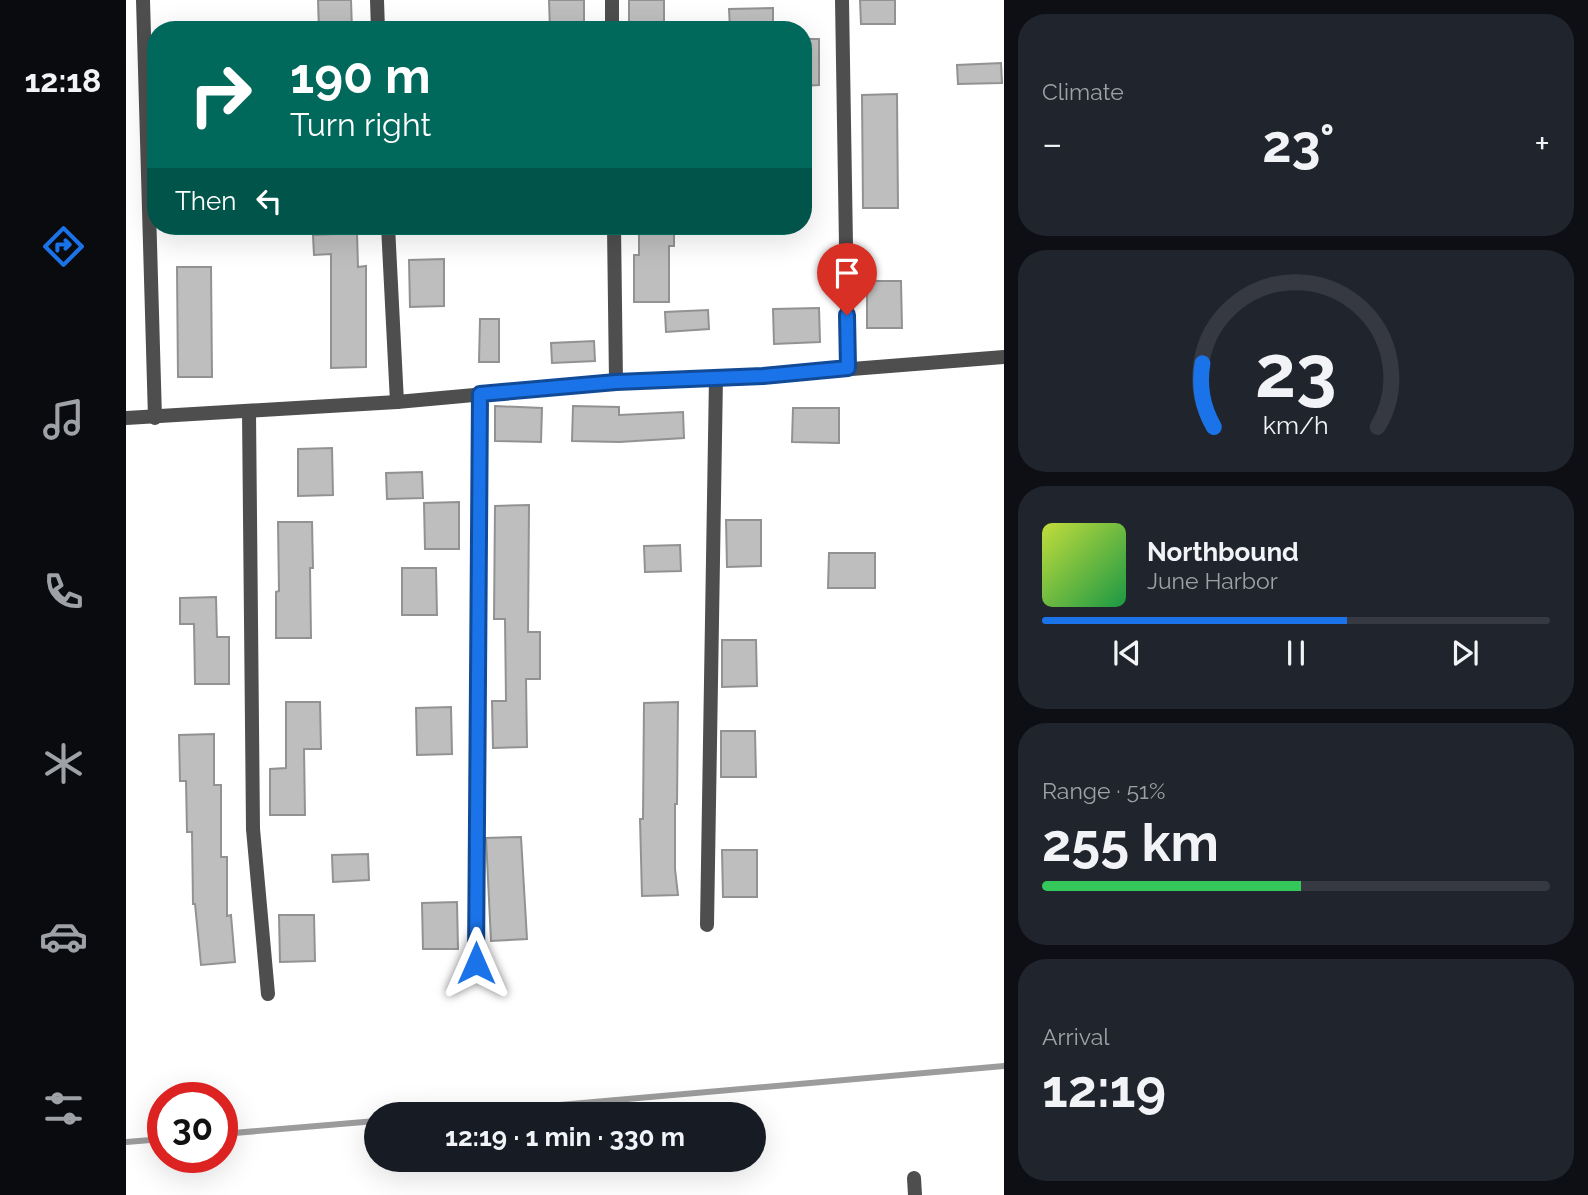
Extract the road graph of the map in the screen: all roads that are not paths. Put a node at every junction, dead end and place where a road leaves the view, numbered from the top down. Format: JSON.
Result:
{"nodes":[{"id":1,"x":143,"y":0,"type":"edge"},
{"id":2,"x":377,"y":0,"type":"edge"},
{"id":3,"x":612,"y":0,"type":"edge"},
{"id":4,"x":842,"y":0,"type":"edge"},
{"id":5,"x":378,"y":21,"type":"edge"},
{"id":6,"x":612,"y":21,"type":"edge"},
{"id":7,"x":147,"y":139,"type":"edge"},
{"id":8,"x":150,"y":235,"type":"edge"},
{"id":9,"x":388,"y":235,"type":"edge"},
{"id":10,"x":614,"y":235,"type":"edge"},
{"id":11,"x":1003,"y":357,"type":"edge"},
{"id":12,"x":848,"y":368,"type":"junction"},
{"id":13,"x":716,"y":377,"type":"junction"},
{"id":14,"x":616,"y":382,"type":"junction"},
{"id":15,"x":480,"y":394,"type":"junction"},
{"id":16,"x":397,"y":402,"type":"junction"},
{"id":17,"x":249,"y":412,"type":"junction"},
{"id":18,"x":126,"y":418,"type":"edge"},
{"id":19,"x":155,"y":418,"type":"junction"},
{"id":20,"x":707,"y":925,"type":"dead end"},
{"id":21,"x":476,"y":963,"type":"dead end"},
{"id":22,"x":268,"y":994,"type":"dead end"},
{"id":23,"x":914,"y":1178,"type":"dead end"},
{"id":24,"x":915,"y":1195,"type":"edge"}],
"edges":[{"from":1,"to":7,"type":"street"},
{"from":2,"to":5,"type":"street"},
{"from":3,"to":6,"type":"street"},
{"from":4,"to":12,"type":"street"},
{"from":8,"to":19,"type":"street"},
{"from":9,"to":16,"type":"street"},
{"from":10,"to":14,"type":"street"},
{"from":11,"to":12,"type":"street"},
{"from":12,"to":13,"type":"street"},
{"from":13,"to":14,"type":"street"},
{"from":13,"to":20,"type":"street"},
{"from":14,"to":15,"type":"street"},
{"from":15,"to":16,"type":"street"},
{"from":15,"to":21,"type":"street"},
{"from":16,"to":17,"type":"street"},
{"from":17,"to":19,"type":"street"},
{"from":17,"to":22,"type":"street"},
{"from":18,"to":19,"type":"street"},
{"from":23,"to":24,"type":"street"}]}
